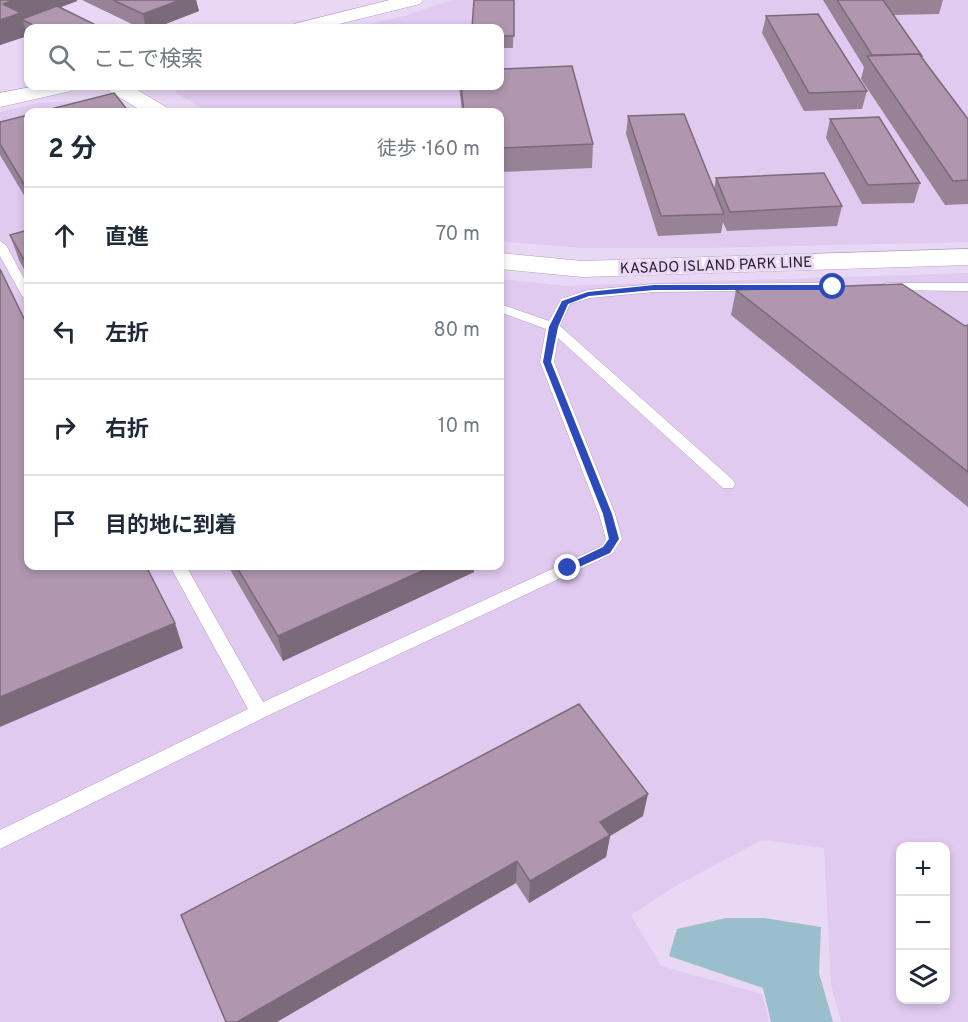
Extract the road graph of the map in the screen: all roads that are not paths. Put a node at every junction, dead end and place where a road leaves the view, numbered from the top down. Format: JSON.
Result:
{"nodes":[{"id":1,"x":413,"y":0,"type":"edge"},
{"id":2,"x":317,"y":24,"type":"edge"},
{"id":3,"x":45,"y":90,"type":"edge"},
{"id":4,"x":123,"y":90,"type":"edge"},
{"id":5,"x":0,"y":100,"type":"edge"},
{"id":6,"x":152,"y":108,"type":"edge"},
{"id":7,"x":0,"y":245,"type":"edge"},
{"id":8,"x":968,"y":257,"type":"edge"},
{"id":9,"x":504,"y":261,"type":"edge"},
{"id":10,"x":840,"y":287,"type":"edge"},
{"id":11,"x":875,"y":287,"type":"edge"},
{"id":12,"x":968,"y":287,"type":"edge"},
{"id":13,"x":24,"y":289,"type":"edge"},
{"id":14,"x":504,"y":309,"type":"edge"},
{"id":15,"x":554,"y":327,"type":"junction"},
{"id":16,"x":728,"y":484,"type":"dead end"},
{"id":17,"x":180,"y":570,"type":"edge"},
{"id":18,"x":259,"y":712,"type":"junction"},
{"id":19,"x":0,"y":840,"type":"edge"}],
"edges":[{"from":1,"to":2,"type":"main road"},
{"from":3,"to":5,"type":"main road"},
{"from":4,"to":6,"type":"main road"},
{"from":7,"to":13,"type":"lane"},
{"from":8,"to":9,"type":"main road","name":"KASADO ISLAND PARK LINE"},
{"from":10,"to":15,"type":"lane"},
{"from":11,"to":12,"type":"lane"},
{"from":14,"to":15,"type":"lane"},
{"from":15,"to":16,"type":"lane"},
{"from":15,"to":18,"type":"lane"},
{"from":17,"to":18,"type":"lane"},
{"from":18,"to":19,"type":"lane"}]}
